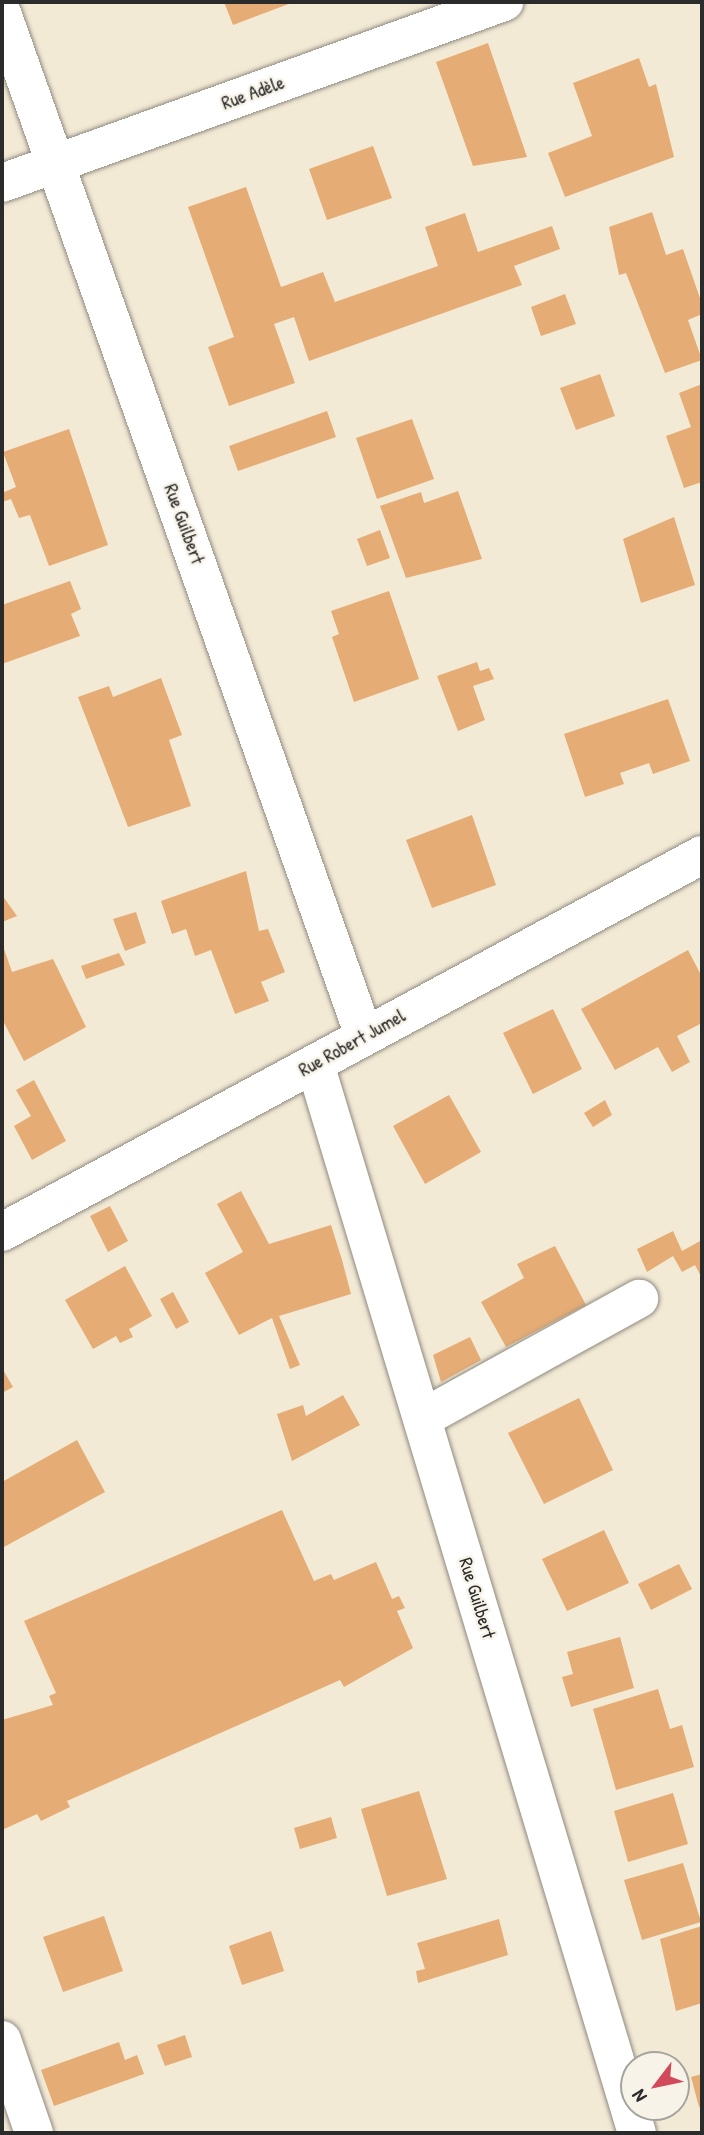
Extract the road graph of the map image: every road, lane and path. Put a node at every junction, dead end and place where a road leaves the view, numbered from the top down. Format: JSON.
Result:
{"nodes":[{"id":1,"x":505,"y":2,"type":"edge"},
{"id":2,"x":2,"y":13,"type":"edge"},
{"id":3,"x":56,"y":165,"type":"junction"},
{"id":4,"x":2,"y":183,"type":"edge"},
{"id":5,"x":702,"y":855,"type":"edge"},
{"id":6,"x":364,"y":1036,"type":"junction"},
{"id":7,"x":315,"y":1064,"type":"junction"},
{"id":8,"x":2,"y":1232,"type":"edge"},
{"id":9,"x":639,"y":1299,"type":"dead end"},
{"id":10,"x":423,"y":1418,"type":"junction"},
{"id":11,"x":2,"y":2040,"type":"edge"},
{"id":12,"x":34,"y":2133,"type":"edge"},
{"id":13,"x":637,"y":2133,"type":"edge"}],
"edges":[{"from":1,"to":3,"type":"street","name":"Rue Adèle"},
{"from":2,"to":3,"type":"street","name":"Rue Guilbert"},
{"from":3,"to":4,"type":"street","name":"Rue Adèle"},
{"from":3,"to":6,"type":"street","name":"Rue Guilbert"},
{"from":5,"to":6,"type":"street","name":"Rue Robert Jumel"},
{"from":6,"to":7,"type":"street","name":"Rue Robert Jumel"},
{"from":7,"to":8,"type":"street","name":"Rue Robert Jumel"},
{"from":7,"to":10,"type":"street","name":"Rue Guilbert"},
{"from":9,"to":10,"type":"street"},
{"from":10,"to":13,"type":"street","name":"Rue Guilbert"},
{"from":11,"to":12,"type":"street"}]}
